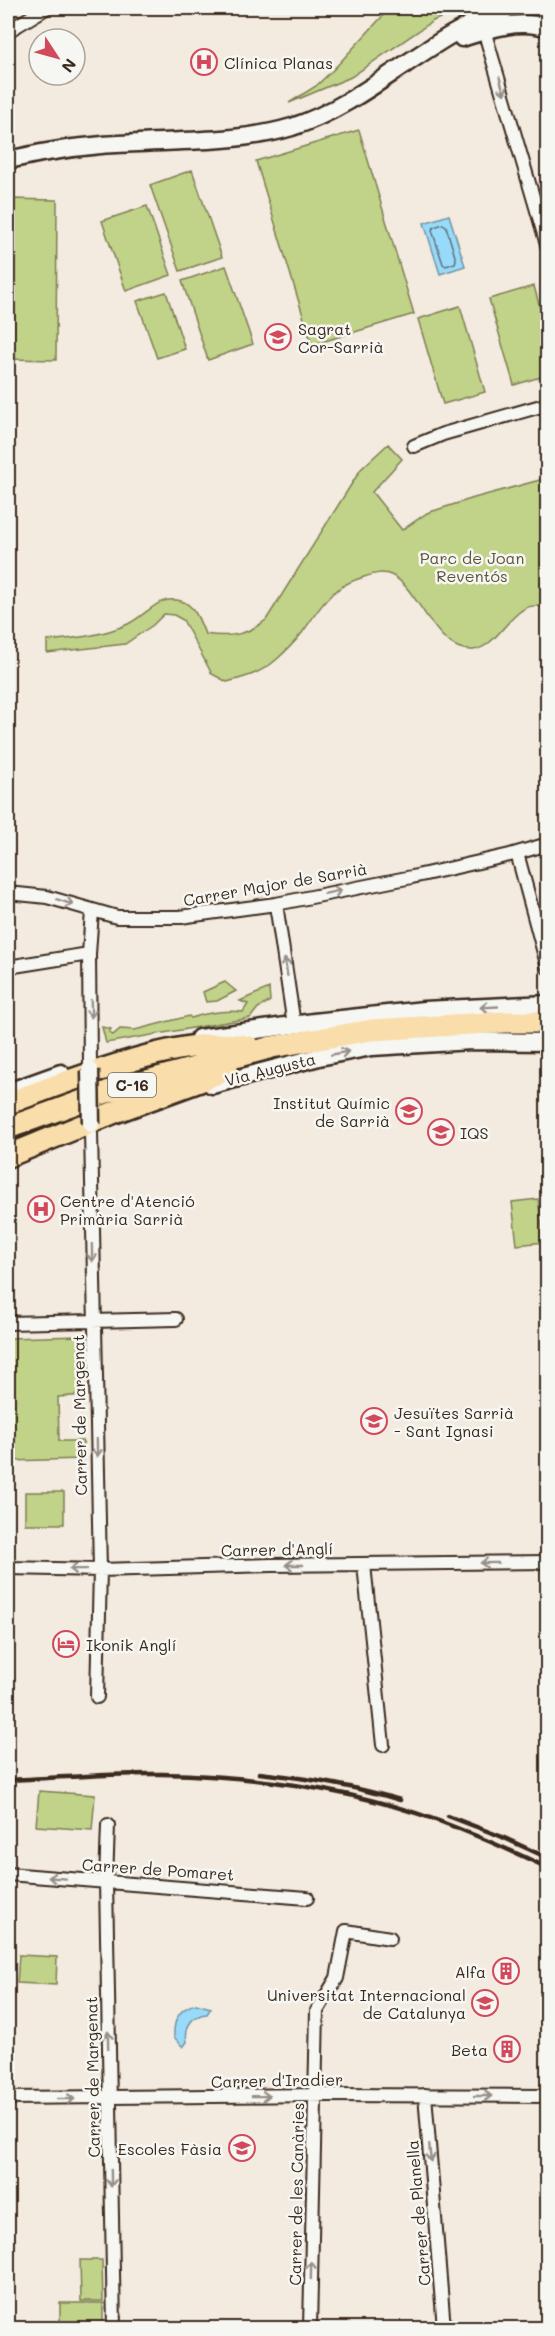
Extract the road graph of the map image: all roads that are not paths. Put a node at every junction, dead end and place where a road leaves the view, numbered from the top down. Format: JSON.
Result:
{"nodes":[{"id":1,"x":46,"y":8,"type":"edge"},
{"id":2,"x":510,"y":8,"type":"edge"},
{"id":3,"x":548,"y":28,"type":"edge"},
{"id":4,"x":484,"y":30,"type":"junction"},
{"id":5,"x":8,"y":31,"type":"edge"},
{"id":6,"x":432,"y":48,"type":"junction"},
{"id":7,"x":8,"y":160,"type":"edge"},
{"id":8,"x":548,"y":248,"type":"edge"},
{"id":9,"x":548,"y":404,"type":"edge"},
{"id":10,"x":414,"y":446,"type":"dead end"},
{"id":11,"x":548,"y":844,"type":"edge"},
{"id":12,"x":517,"y":853,"type":"junction"},
{"id":13,"x":8,"y":893,"type":"edge"},
{"id":14,"x":276,"y":904,"type":"junction"},
{"id":15,"x":92,"y":911,"type":"junction"},
{"id":16,"x":89,"y":954,"type":"junction"},
{"id":17,"x":8,"y":967,"type":"edge"},
{"id":18,"x":548,"y":968,"type":"edge"},
{"id":19,"x":546,"y":1023,"type":"edge"},
{"id":20,"x":294,"y":1025,"type":"junction"},
{"id":21,"x":258,"y":1050,"type":"junction"},
{"id":22,"x":90,"y":1067,"type":"junction"},
{"id":23,"x":8,"y":1092,"type":"edge"},
{"id":24,"x":8,"y":1103,"type":"edge"},
{"id":25,"x":8,"y":1128,"type":"edge"},
{"id":26,"x":91,"y":1128,"type":"junction"},
{"id":27,"x":8,"y":1156,"type":"edge"},
{"id":28,"x":8,"y":1166,"type":"edge"},
{"id":29,"x":176,"y":1319,"type":"dead end"},
{"id":30,"x":93,"y":1322,"type":"junction"},
{"id":31,"x":8,"y":1323,"type":"edge"},
{"id":32,"x":548,"y":1562,"type":"edge"},
{"id":33,"x":364,"y":1565,"type":"junction"},
{"id":34,"x":8,"y":1568,"type":"edge"},
{"id":35,"x":100,"y":1570,"type":"junction"},
{"id":36,"x":96,"y":1697,"type":"dead end"},
{"id":37,"x":383,"y":1745,"type":"dead end"},
{"id":38,"x":108,"y":1826,"type":"dead end"},
{"id":39,"x":8,"y":1874,"type":"edge"},
{"id":40,"x":106,"y":1881,"type":"junction"},
{"id":41,"x":307,"y":1898,"type":"dead end"},
{"id":42,"x":390,"y":1938,"type":"dead end"},
{"id":43,"x":314,"y":2095,"type":"junction"},
{"id":44,"x":425,"y":2095,"type":"junction"},
{"id":45,"x":548,"y":2096,"type":"edge"},
{"id":46,"x":8,"y":2098,"type":"edge"},
{"id":47,"x":109,"y":2098,"type":"junction"},
{"id":48,"x":114,"y":2328,"type":"edge"},
{"id":49,"x":310,"y":2328,"type":"edge"},
{"id":50,"x":444,"y":2328,"type":"edge"}],
"edges":[{"from":1,"to":5,"type":"street"},
{"from":2,"to":6,"type":"street"},
{"from":3,"to":4,"type":"street"},
{"from":4,"to":6,"type":"street"},
{"from":4,"to":8,"type":"street","one_way":true},
{"from":6,"to":7,"type":"street"},
{"from":9,"to":10,"type":"street"},
{"from":11,"to":12,"type":"street","name":"Carrer Major de Sarrià"},
{"from":14,"to":12,"type":"street","name":"Carrer Major de Sarrià","one_way":true},
{"from":12,"to":18,"type":"street"},
{"from":13,"to":15,"type":"street","name":"Carrer Major de Sarrià","one_way":true},
{"from":14,"to":15,"type":"street","name":"Carrer Major de Sarrià"},
{"from":20,"to":14,"type":"street","one_way":true},
{"from":15,"to":16,"type":"street"},
{"from":16,"to":17,"type":"street"},
{"from":16,"to":22,"type":"street","one_way":true},
{"from":19,"to":20,"type":"street","one_way":true},
{"from":19,"to":21,"type":"highway","number":"C-16"},
{"from":26,"to":19,"type":"street","name":"Via Augusta","one_way":true},
{"from":20,"to":22,"type":"street"},
{"from":21,"to":24,"type":"highway"},
{"from":21,"to":25,"type":"highway","number":"C-16"},
{"from":21,"to":27,"type":"highway"},
{"from":22,"to":23,"type":"street"},
{"from":22,"to":26,"type":"street","bridge":true},
{"from":26,"to":28,"type":"street","name":"Via Augusta"},
{"from":26,"to":30,"type":"street","name":"Carrer de Margenat","one_way":true},
{"from":29,"to":30,"type":"street"},
{"from":30,"to":31,"type":"street"},
{"from":30,"to":35,"type":"street","name":"Carrer de Margenat","one_way":true},
{"from":32,"to":33,"type":"street","name":"Carrer d'Anglí","one_way":true},
{"from":33,"to":35,"type":"street","name":"Carrer d'Anglí","one_way":true},
{"from":33,"to":37,"type":"street"},
{"from":35,"to":34,"type":"street","name":"Carrer d'Anglí","one_way":true},
{"from":35,"to":36,"type":"street","name":"Carrer de Margenat"},
{"from":38,"to":40,"type":"street","name":"Carrer de Margenat"},
{"from":40,"to":39,"type":"street","name":"Carrer de Pomaret","one_way":true},
{"from":40,"to":41,"type":"street","name":"Carrer de Pomaret"},
{"from":47,"to":40,"type":"street","name":"Carrer de Margenat","one_way":true},
{"from":42,"to":43,"type":"street","name":"Carrer de les Canàries"},
{"from":43,"to":44,"type":"street","name":"Carrer d'Iradier"},
{"from":47,"to":43,"type":"street","name":"Carrer d'Iradier","one_way":true},
{"from":49,"to":43,"type":"street","name":"Carrer de les Canàries","one_way":true},
{"from":44,"to":45,"type":"street","name":"Carrer d'Iradier","one_way":true},
{"from":44,"to":50,"type":"street","name":"Carrer de Planella","one_way":true},
{"from":46,"to":47,"type":"street","name":"Carrer d'Iradier","one_way":true},
{"from":47,"to":48,"type":"street","name":"Carrer de Margenat","one_way":true}]}
